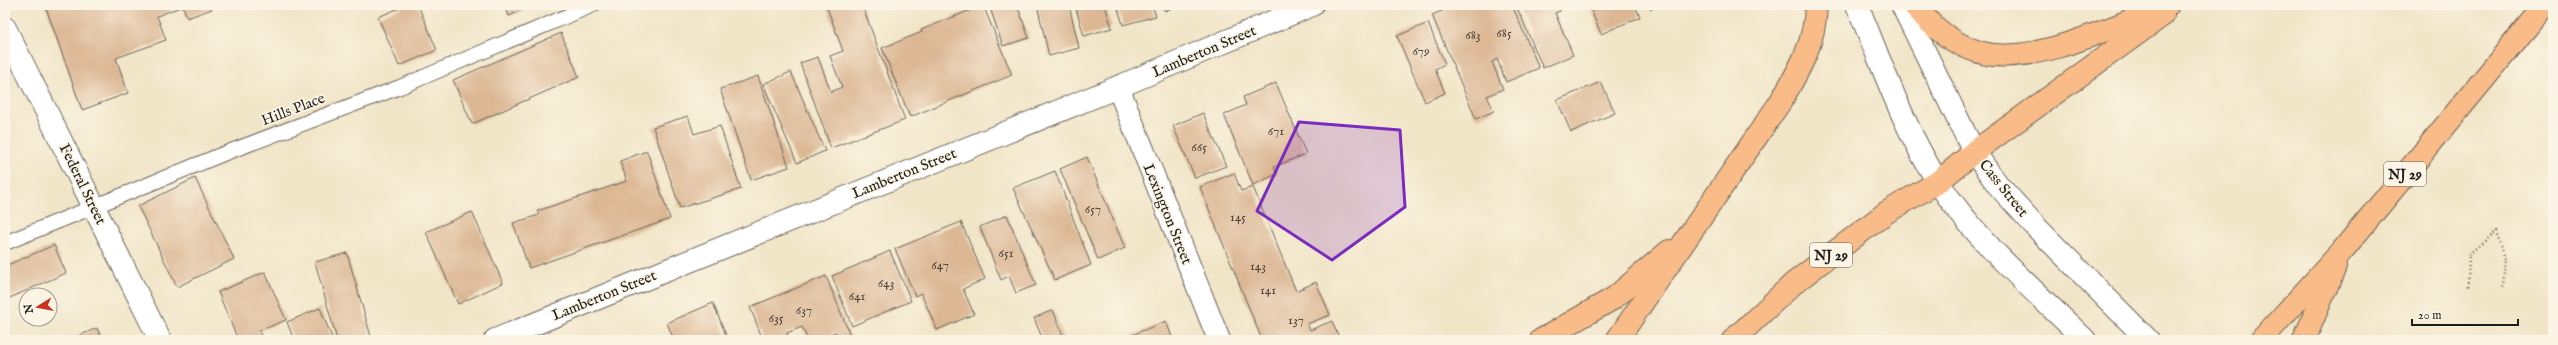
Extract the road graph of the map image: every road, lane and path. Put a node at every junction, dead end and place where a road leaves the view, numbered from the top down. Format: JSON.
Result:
{"nodes":[{"id":1,"x":593,"y":5,"type":"edge"},
{"id":2,"x":1312,"y":5,"type":"edge"},
{"id":3,"x":1816,"y":5,"type":"edge"},
{"id":4,"x":1857,"y":5,"type":"edge"},
{"id":5,"x":1902,"y":5,"type":"edge"},
{"id":6,"x":1914,"y":5,"type":"edge"},
{"id":7,"x":2168,"y":5,"type":"edge"},
{"id":8,"x":2177,"y":5,"type":"edge"},
{"id":9,"x":2545,"y":5,"type":"edge"},
{"id":10,"x":5,"y":28,"type":"edge"},
{"id":11,"x":1118,"y":87,"type":"junction"},
{"id":12,"x":1974,"y":152,"type":"junction"},
{"id":13,"x":1938,"y":182,"type":"junction"},
{"id":14,"x":94,"y":207,"type":"junction"},
{"id":15,"x":1692,"y":231,"type":"junction"},
{"id":16,"x":5,"y":243,"type":"edge"},
{"id":17,"x":2342,"y":251,"type":"junction"},
{"id":18,"x":2468,"y":286,"type":"dead end"},
{"id":19,"x":2502,"y":288,"type":"dead end"},
{"id":20,"x":160,"y":340,"type":"edge"},
{"id":21,"x":495,"y":340,"type":"edge"},
{"id":22,"x":1220,"y":340,"type":"edge"},
{"id":23,"x":1541,"y":340,"type":"edge"},
{"id":24,"x":1617,"y":340,"type":"edge"},
{"id":25,"x":1732,"y":340,"type":"edge"},
{"id":26,"x":2085,"y":340,"type":"edge"},
{"id":27,"x":2148,"y":340,"type":"edge"},
{"id":28,"x":2261,"y":340,"type":"edge"},
{"id":29,"x":2304,"y":340,"type":"edge"}],
"edges":[{"from":1,"to":14,"type":"lane","name":"Hills Place"},
{"from":2,"to":11,"type":"street","name":"Lamberton Street"},
{"from":3,"to":15,"type":"highway"},
{"from":4,"to":13,"type":"street"},
{"from":5,"to":12,"type":"street","name":"Cass Street"},
{"from":6,"to":7,"type":"highway"},
{"from":8,"to":12,"type":"highway","number":"NJ 29"},
{"from":9,"to":17,"type":"highway","number":"NJ 29"},
{"from":10,"to":14,"type":"street","name":"Federal Street"},
{"from":11,"to":21,"type":"street","name":"Lamberton Street"},
{"from":11,"to":22,"type":"street","name":"Lexington Street"},
{"from":12,"to":13,"type":"highway","number":"NJ 29"},
{"from":12,"to":27,"type":"street","name":"Cass Street"},
{"from":13,"to":25,"type":"highway","number":"NJ 29"},
{"from":13,"to":26,"type":"street"},
{"from":14,"to":16,"type":"lane","name":"Hills Place"},
{"from":14,"to":20,"type":"street","name":"Federal Street"},
{"from":15,"to":23,"type":"highway"},
{"from":15,"to":24,"type":"highway"},
{"from":17,"to":28,"type":"highway","number":"NJ 29"},
{"from":17,"to":29,"type":"highway"},
{"from":18,"to":19,"type":"path"}]}
